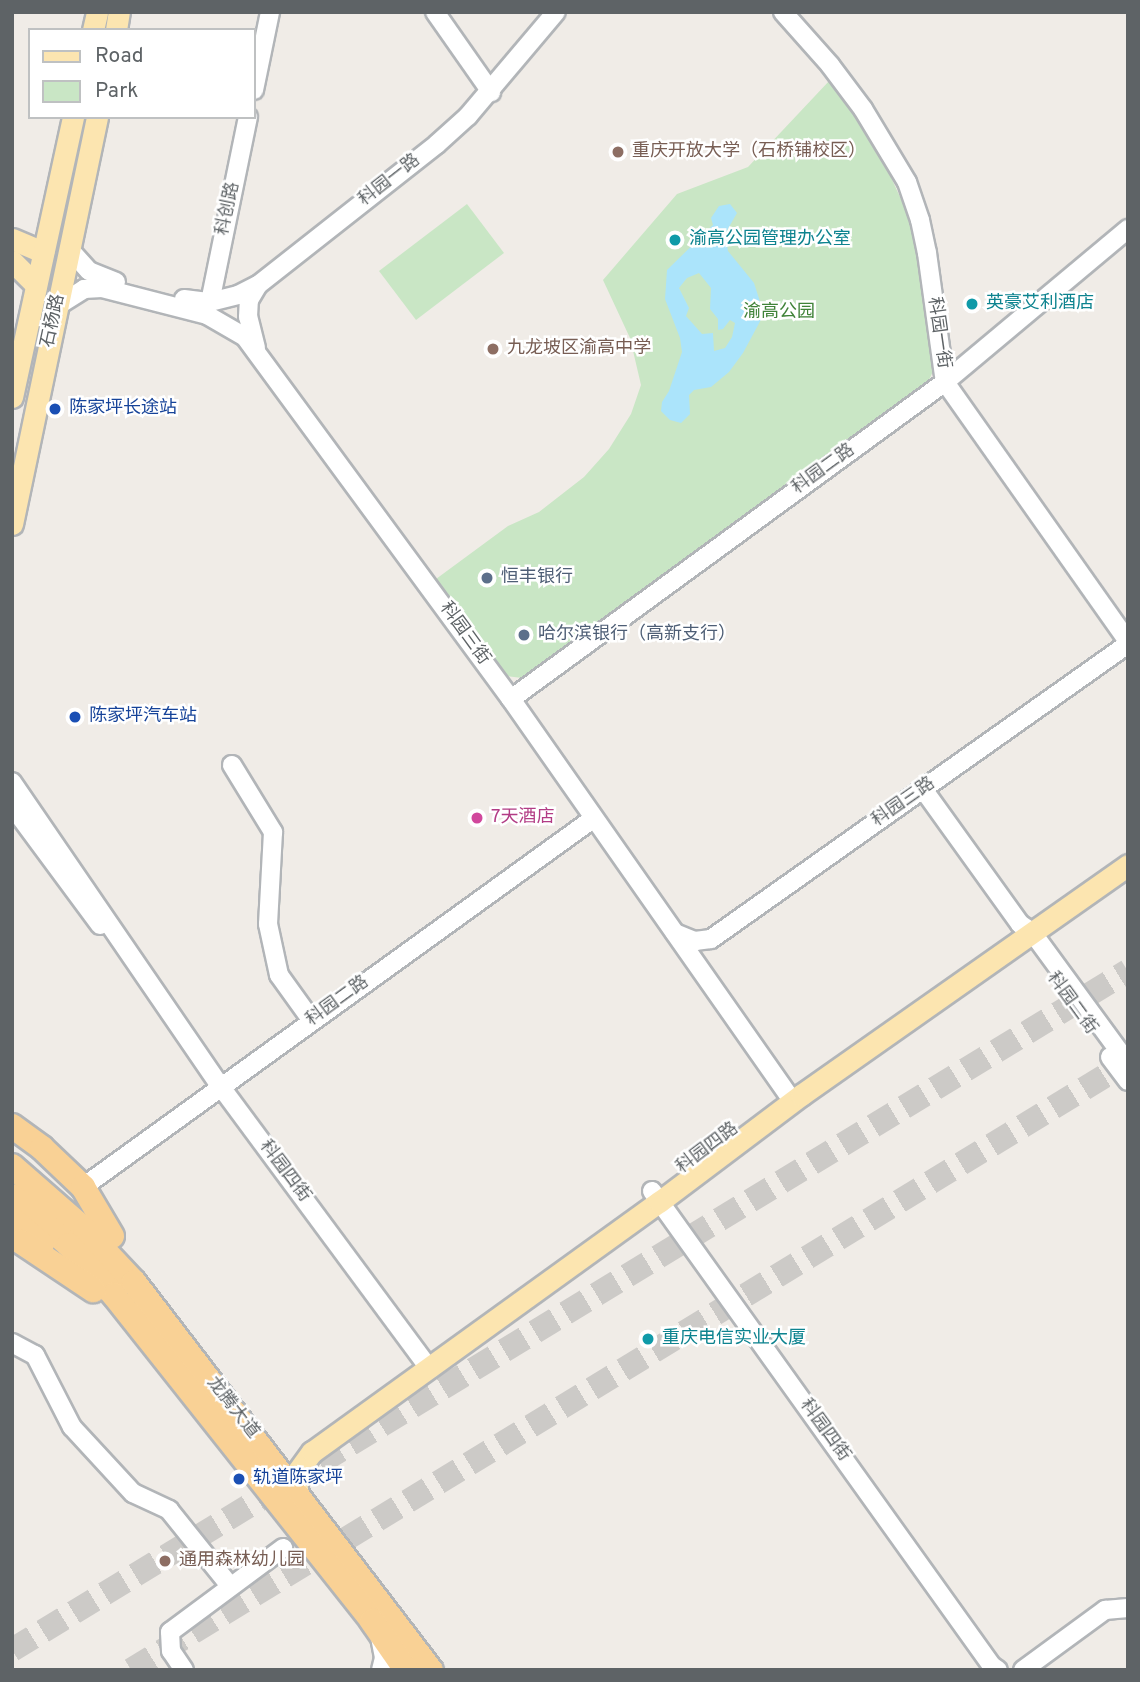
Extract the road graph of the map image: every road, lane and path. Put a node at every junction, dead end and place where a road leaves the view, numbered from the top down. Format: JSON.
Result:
{"nodes":[{"id":1,"x":270,"y":12,"type":"edge"},
{"id":2,"x":435,"y":12,"type":"edge"},
{"id":3,"x":556,"y":12,"type":"edge"},
{"id":4,"x":783,"y":12,"type":"edge"},
{"id":5,"x":256,"y":80,"type":"edge"},
{"id":6,"x":491,"y":92,"type":"junction"},
{"id":7,"x":74,"y":119,"type":"edge"},
{"id":8,"x":97,"y":119,"type":"edge"},
{"id":9,"x":248,"y":119,"type":"edge"},
{"id":10,"x":1128,"y":229,"type":"edge"},
{"id":11,"x":12,"y":239,"type":"edge"},
{"id":12,"x":70,"y":250,"type":"junction"},
{"id":13,"x":43,"y":252,"type":"junction"},
{"id":14,"x":12,"y":261,"type":"edge"},
{"id":15,"x":36,"y":285,"type":"junction"},
{"id":16,"x":258,"y":285,"type":"junction"},
{"id":17,"x":210,"y":302,"type":"junction"},
{"id":18,"x":57,"y":306,"type":"junction"},
{"id":19,"x":257,"y":351,"type":"junction"},
{"id":20,"x":945,"y":382,"type":"junction"},
{"id":21,"x":12,"y":397,"type":"edge"},
{"id":22,"x":12,"y":524,"type":"edge"},
{"id":23,"x":1128,"y":643,"type":"edge"},
{"id":24,"x":511,"y":699,"type":"junction"},
{"id":25,"x":232,"y":765,"type":"dead end"},
{"id":26,"x":12,"y":782,"type":"edge"},
{"id":27,"x":923,"y":789,"type":"junction"},
{"id":28,"x":12,"y":806,"type":"edge"},
{"id":29,"x":594,"y":818,"type":"junction"},
{"id":30,"x":1128,"y":848,"type":"edge"},
{"id":31,"x":1128,"y":865,"type":"edge"},
{"id":32,"x":1025,"y":932,"type":"junction"},
{"id":33,"x":675,"y":933,"type":"junction"},
{"id":34,"x":711,"y":939,"type":"junction"},
{"id":35,"x":140,"y":973,"type":"junction"},
{"id":36,"x":312,"y":1021,"type":"junction"},
{"id":37,"x":1128,"y":1063,"type":"edge"},
{"id":38,"x":1128,"y":1082,"type":"edge"},
{"id":39,"x":221,"y":1087,"type":"junction"},
{"id":40,"x":793,"y":1093,"type":"junction"},
{"id":41,"x":12,"y":1126,"type":"edge"},
{"id":42,"x":19,"y":1158,"type":"edge"},
{"id":43,"x":83,"y":1187,"type":"junction"},
{"id":44,"x":12,"y":1196,"type":"edge"},
{"id":45,"x":656,"y":1196,"type":"junction"},
{"id":46,"x":18,"y":1229,"type":"edge"},
{"id":47,"x":112,"y":1236,"type":"junction"},
{"id":48,"x":12,"y":1343,"type":"edge"},
{"id":49,"x":426,"y":1363,"type":"junction"},
{"id":50,"x":177,"y":1372,"type":"junction"},
{"id":51,"x":239,"y":1417,"type":"junction"},
{"id":52,"x":294,"y":1506,"type":"junction"},
{"id":53,"x":283,"y":1548,"type":"junction"},
{"id":54,"x":315,"y":1549,"type":"junction"},
{"id":55,"x":230,"y":1586,"type":"junction"},
{"id":56,"x":1128,"y":1608,"type":"edge"},
{"id":57,"x":372,"y":1622,"type":"junction"},
{"id":58,"x":184,"y":1670,"type":"edge"},
{"id":59,"x":381,"y":1670,"type":"edge"},
{"id":60,"x":407,"y":1670,"type":"edge"},
{"id":61,"x":431,"y":1670,"type":"edge"},
{"id":62,"x":998,"y":1670,"type":"edge"},
{"id":63,"x":1023,"y":1670,"type":"edge"}],
"edges":[{"from":1,"to":5,"type":"street"},
{"from":2,"to":6,"type":"street"},
{"from":3,"to":6,"type":"street","name":"科园一路"},
{"from":4,"to":20,"type":"street","name":"科园一街"},
{"from":6,"to":16,"type":"street","name":"科园一路"},
{"from":7,"to":13,"type":"main road","name":"石杨路"},
{"from":8,"to":12,"type":"main road","name":"石杨路"},
{"from":9,"to":17,"type":"street","name":"科创路"},
{"from":10,"to":20,"type":"street","name":"科园二路"},
{"from":11,"to":13,"type":"main road"},
{"from":12,"to":17,"type":"street"},
{"from":12,"to":18,"type":"main road","name":"石杨路"},
{"from":13,"to":15,"type":"main road","name":"石杨路"},
{"from":14,"to":15,"type":"main road"},
{"from":15,"to":21,"type":"main road","name":"石杨路"},
{"from":16,"to":17,"type":"street"},
{"from":16,"to":19,"type":"street"},
{"from":18,"to":19,"type":"street","name":"科园三街"},
{"from":18,"to":22,"type":"main road","name":"石杨路"},
{"from":19,"to":24,"type":"street","name":"科园三街"},
{"from":20,"to":23,"type":"street","name":"科园一街"},
{"from":20,"to":24,"type":"street","name":"科园二路"},
{"from":23,"to":27,"type":"street","name":"科园三路"},
{"from":24,"to":29,"type":"street","name":"科园三街"},
{"from":25,"to":36,"type":"street"},
{"from":26,"to":35,"type":"street","name":"科园四街"},
{"from":27,"to":32,"type":"street","name":"科园二街"},
{"from":27,"to":34,"type":"street","name":"科园三路"},
{"from":28,"to":35,"type":"street","name":"科园四街"},
{"from":29,"to":33,"type":"street","name":"科园三街"},
{"from":29,"to":36,"type":"street","name":"科园二路"},
{"from":30,"to":32,"type":"main road","name":"科园四路"},
{"from":31,"to":32,"type":"main road","name":"科园四路"},
{"from":32,"to":37,"type":"street","name":"科园二街"},
{"from":32,"to":38,"type":"street","name":"科园二街"},
{"from":32,"to":40,"type":"main road","name":"科园四路"},
{"from":33,"to":34,"type":"street"},
{"from":33,"to":40,"type":"street","name":"科园三街"},
{"from":34,"to":40,"type":"street"},
{"from":35,"to":39,"type":"street","name":"科园四街"},
{"from":36,"to":39,"type":"street","name":"科园二路"},
{"from":39,"to":43,"type":"street","name":"科园二路"},
{"from":39,"to":49,"type":"street","name":"科园四街"},
{"from":40,"to":45,"type":"main road","name":"科园四路"},
{"from":41,"to":43,"type":"highway"},
{"from":42,"to":47,"type":"highway"},
{"from":42,"to":51,"type":"highway","name":"龙腾大道"},
{"from":43,"to":47,"type":"highway"},
{"from":44,"to":50,"type":"highway","name":"龙腾大道"},
{"from":45,"to":49,"type":"main road","name":"科园四路"},
{"from":45,"to":62,"type":"street","name":"科园四街"},
{"from":46,"to":50,"type":"highway"},
{"from":47,"to":51,"type":"highway"},
{"from":48,"to":55,"type":"street"},
{"from":49,"to":52,"type":"main road","name":"科园四路"},
{"from":50,"to":52,"type":"highway","name":"龙腾大道"},
{"from":51,"to":52,"type":"highway","name":"龙腾大道"},
{"from":52,"to":53,"type":"street"},
{"from":52,"to":54,"type":"highway","name":"龙腾大道"},
{"from":52,"to":61,"type":"highway","name":"龙腾大道"},
{"from":53,"to":54,"type":"street"},
{"from":53,"to":55,"type":"street"},
{"from":54,"to":57,"type":"highway","name":"龙腾大道"},
{"from":55,"to":58,"type":"street"},
{"from":56,"to":63,"type":"street"},
{"from":57,"to":59,"type":"street"},
{"from":57,"to":60,"type":"highway","name":"龙腾大道"}]}
